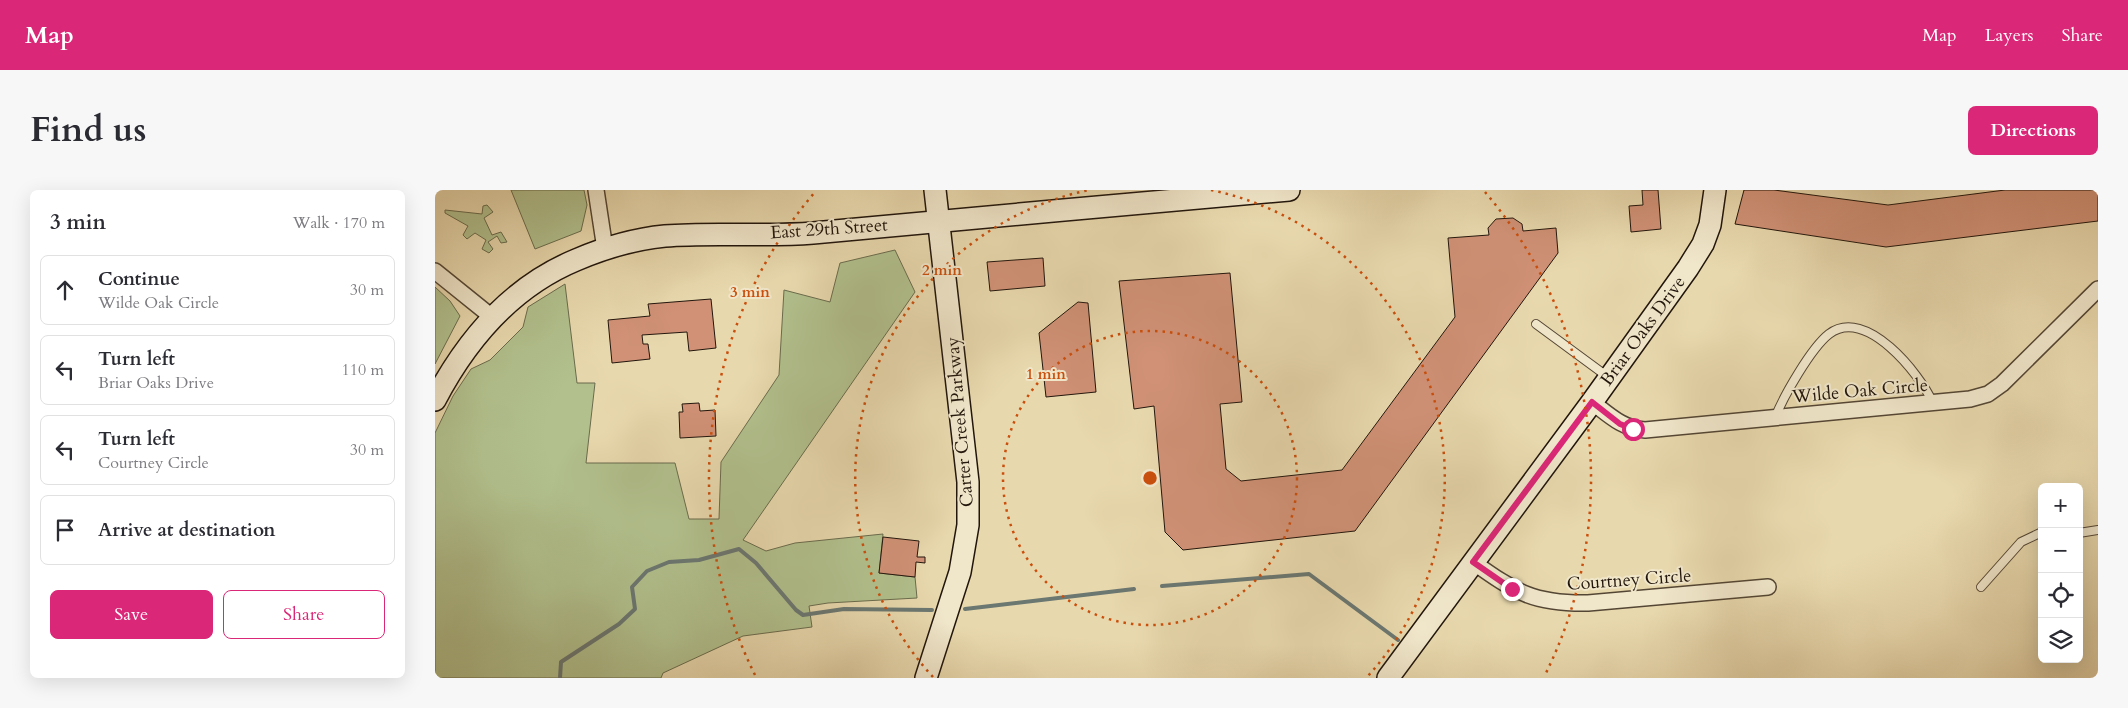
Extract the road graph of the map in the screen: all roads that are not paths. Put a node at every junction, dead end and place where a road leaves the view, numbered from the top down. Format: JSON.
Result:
{"nodes":[{"id":1,"x":596,"y":190,"type":"edge"},
{"id":2,"x":935,"y":190,"type":"edge"},
{"id":3,"x":1289,"y":190,"type":"edge"},
{"id":4,"x":1715,"y":190,"type":"edge"},
{"id":5,"x":1178,"y":195,"type":"edge"},
{"id":6,"x":939,"y":221,"type":"junction"},
{"id":7,"x":605,"y":249,"type":"junction"},
{"id":8,"x":435,"y":271,"type":"edge"},
{"id":9,"x":2098,"y":289,"type":"edge"},
{"id":10,"x":492,"y":317,"type":"junction"},
{"id":11,"x":1536,"y":324,"type":"dead end"},
{"id":12,"x":1609,"y":378,"type":"junction"},
{"id":13,"x":435,"y":400,"type":"edge"},
{"id":14,"x":1592,"y":402,"type":"junction"},
{"id":15,"x":1933,"y":403,"type":"junction"},
{"id":16,"x":1775,"y":418,"type":"junction"},
{"id":17,"x":2098,"y":530,"type":"edge"},
{"id":18,"x":2083,"y":532,"type":"edge"},
{"id":19,"x":2038,"y":534,"type":"edge"},
{"id":20,"x":1473,"y":562,"type":"junction"},
{"id":21,"x":1768,"y":587,"type":"dead end"},
{"id":22,"x":1981,"y":587,"type":"dead end"},
{"id":23,"x":926,"y":678,"type":"edge"},
{"id":24,"x":1388,"y":678,"type":"edge"}],
"edges":[{"from":1,"to":7,"type":"street"},
{"from":2,"to":6,"type":"street","name":"Carter Creek Parkway"},
{"from":3,"to":5,"type":"street","name":"East 29th Street"},
{"from":4,"to":12,"type":"street","name":"Briar Oaks Drive"},
{"from":5,"to":6,"type":"street","name":"East 29th Street"},
{"from":6,"to":7,"type":"street","name":"East 29th Street"},
{"from":6,"to":23,"type":"street","name":"Carter Creek Parkway"},
{"from":7,"to":10,"type":"street","name":"East 29th Street"},
{"from":8,"to":10,"type":"street"},
{"from":9,"to":15,"type":"street","name":"Wilde Oak Circle"},
{"from":10,"to":13,"type":"street","name":"East 29th Street"},
{"from":11,"to":12,"type":"lane"},
{"from":12,"to":14,"type":"street","name":"Briar Oaks Drive"},
{"from":14,"to":16,"type":"street","name":"Wilde Oak Circle"},
{"from":14,"to":20,"type":"street","name":"Briar Oaks Drive"},
{"from":15,"to":16,"type":"street","name":"Wilde Oak Circle"},
{"from":15,"to":16,"type":"lane"},
{"from":17,"to":18,"type":"lane"},
{"from":19,"to":22,"type":"lane"},
{"from":20,"to":21,"type":"street","name":"Courtney Circle"},
{"from":20,"to":24,"type":"street","name":"Briar Oaks Drive"}]}
